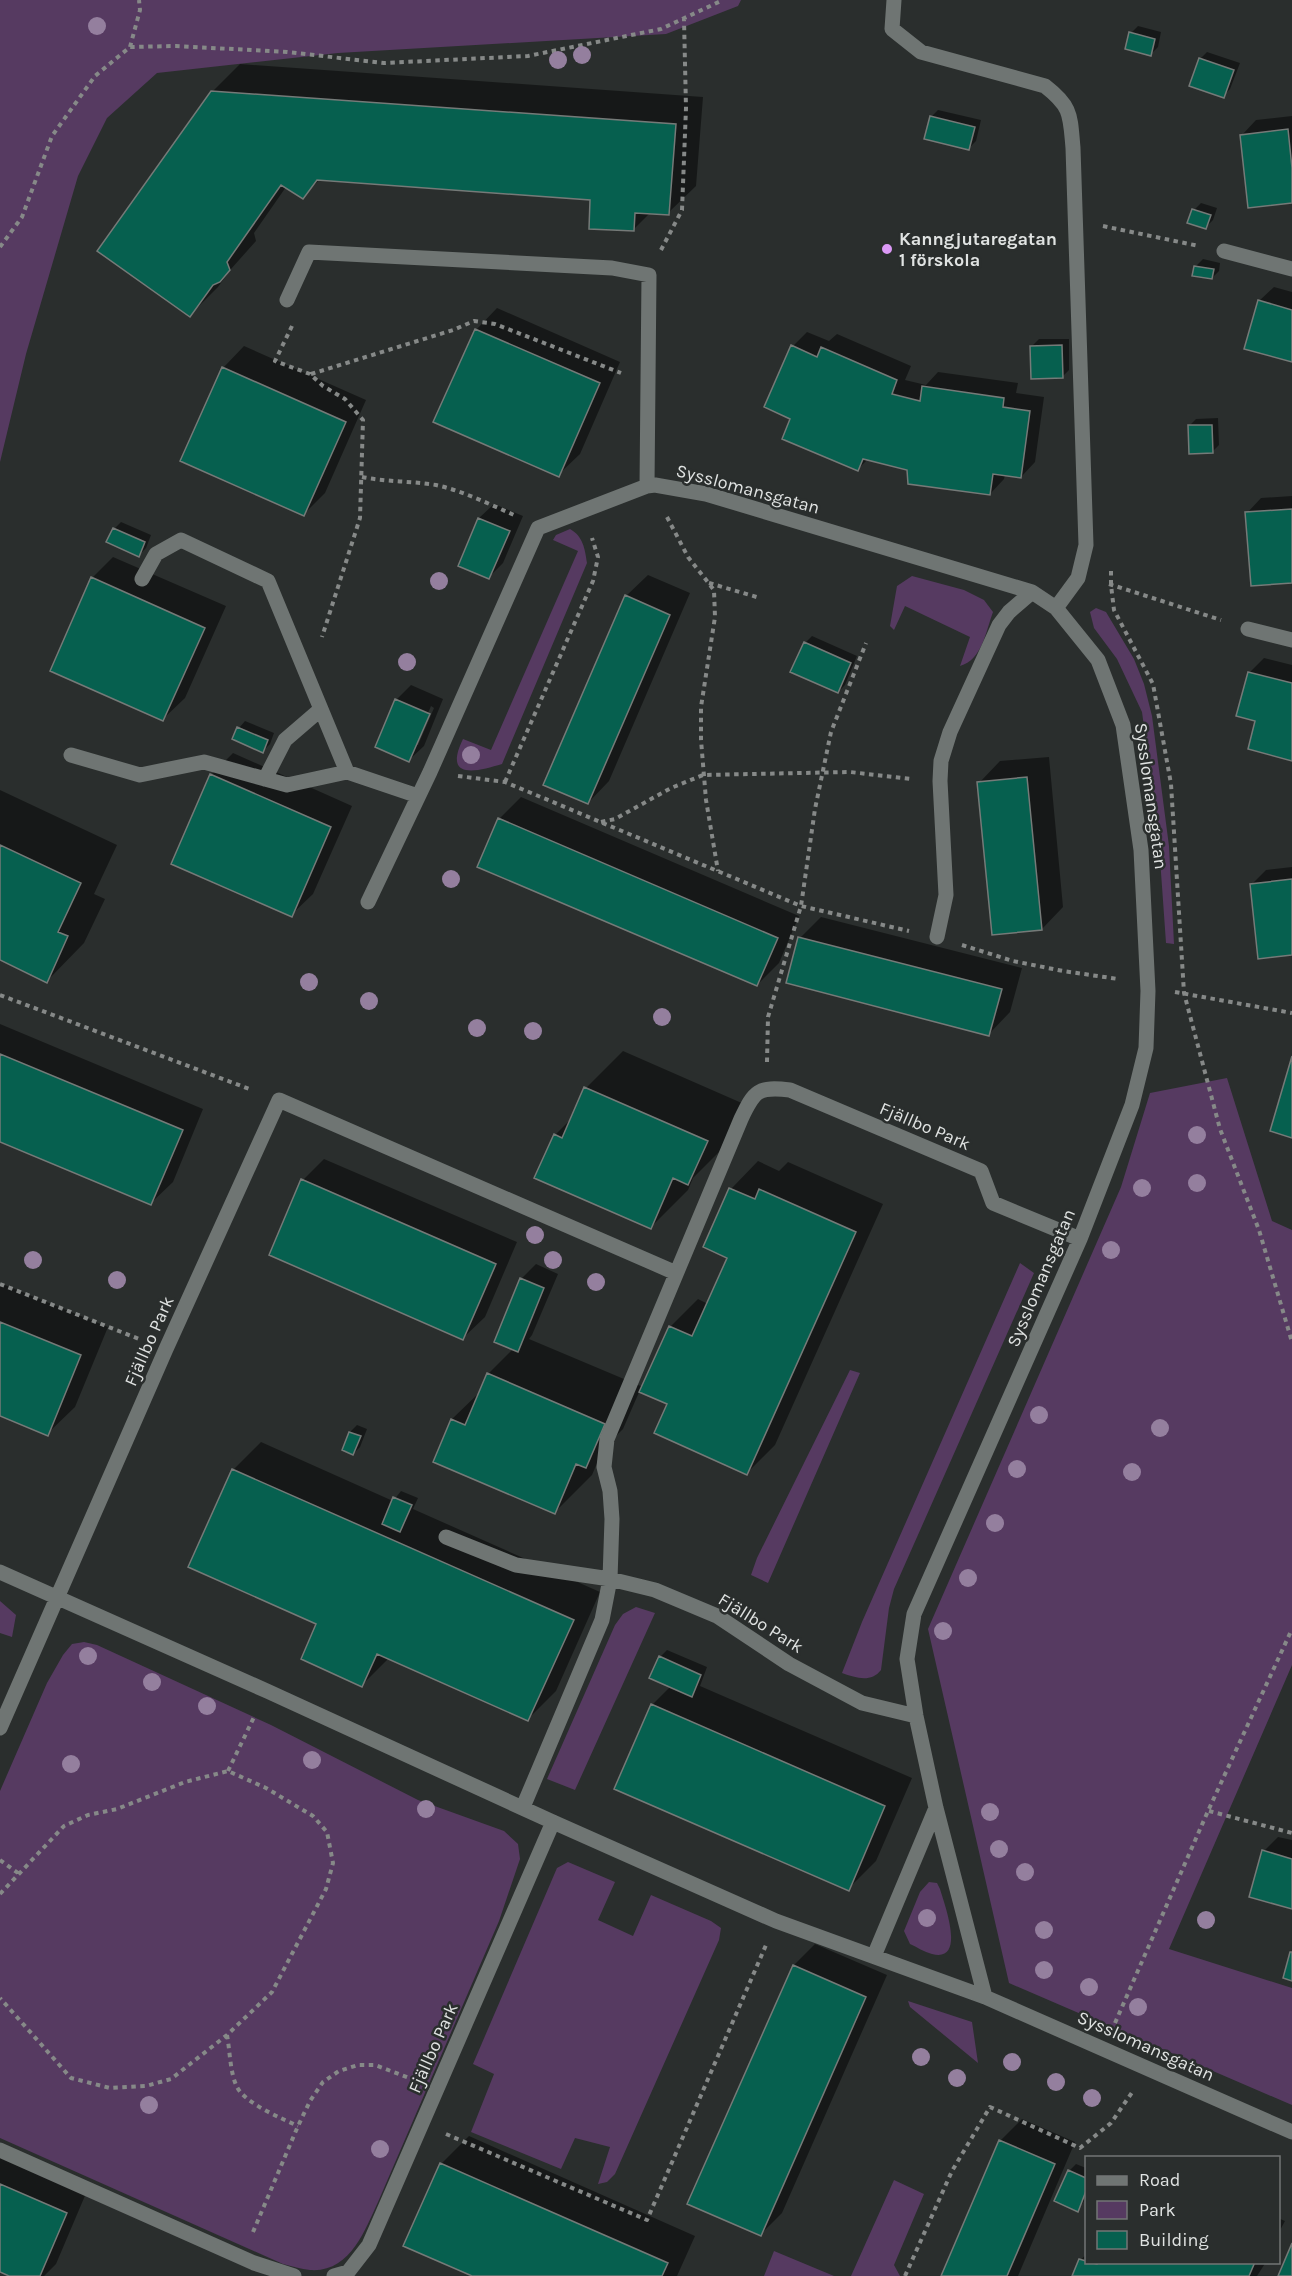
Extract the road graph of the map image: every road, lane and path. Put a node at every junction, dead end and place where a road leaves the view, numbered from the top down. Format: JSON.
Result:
{"nodes":[{"id":1,"x":139,"y":0,"type":"edge"},
{"id":2,"x":723,"y":0,"type":"edge"},
{"id":3,"x":894,"y":0,"type":"edge"},
{"id":4,"x":684,"y":19,"type":"junction"},
{"id":5,"x":130,"y":47,"type":"junction"},
{"id":6,"x":1103,"y":226,"type":"dead end"},
{"id":7,"x":0,"y":247,"type":"edge"},
{"id":8,"x":1224,"y":251,"type":"joint"},
{"id":9,"x":1292,"y":269,"type":"edge"},
{"id":10,"x":649,"y":275,"type":"junction"},
{"id":11,"x":287,"y":300,"type":"joint"},
{"id":12,"x":310,"y":374,"type":"junction"},
{"id":13,"x":648,"y":380,"type":"junction"},
{"id":14,"x":362,"y":477,"type":"junction"},
{"id":15,"x":651,"y":486,"type":"junction"},
{"id":16,"x":581,"y":511,"type":"junction"},
{"id":17,"x":538,"y":528,"type":"junction"},
{"id":18,"x":1078,"y":578,"type":"junction"},
{"id":19,"x":142,"y":579,"type":"dead end"},
{"id":20,"x":709,"y":583,"type":"junction"},
{"id":21,"x":1032,"y":592,"type":"junction"},
{"id":22,"x":760,"y":598,"type":"dead end"},
{"id":23,"x":1056,"y":608,"type":"junction"},
{"id":24,"x":1248,"y":629,"type":"joint"},
{"id":25,"x":1292,"y":640,"type":"edge"},
{"id":26,"x":866,"y":643,"type":"dead end"},
{"id":27,"x":304,"y":669,"type":"junction"},
{"id":28,"x":321,"y":709,"type":"junction"},
{"id":29,"x":71,"y":755,"type":"dead end"},
{"id":30,"x":347,"y":772,"type":"junction"},
{"id":31,"x":430,"y":772,"type":"junction"},
{"id":32,"x":822,"y":773,"type":"junction"},
{"id":33,"x":703,"y":775,"type":"junction"},
{"id":34,"x":265,"y":779,"type":"junction"},
{"id":35,"x":940,"y":781,"type":"junction"},
{"id":36,"x":505,"y":782,"type":"junction"},
{"id":37,"x":418,"y":796,"type":"junction"},
{"id":38,"x":599,"y":823,"type":"junction"},
{"id":39,"x":718,"y":871,"type":"junction"},
{"id":40,"x":368,"y":902,"type":"dead end"},
{"id":41,"x":801,"y":906,"type":"junction"},
{"id":42,"x":937,"y":937,"type":"junction"},
{"id":43,"x":1148,"y":991,"type":"junction"},
{"id":44,"x":1184,"y":993,"type":"junction"},
{"id":45,"x":0,"y":995,"type":"edge"},
{"id":46,"x":1292,"y":1013,"type":"edge"},
{"id":47,"x":767,"y":1087,"type":"junction"},
{"id":48,"x":279,"y":1100,"type":"junction"},
{"id":49,"x":1080,"y":1239,"type":"junction"},
{"id":50,"x":676,"y":1273,"type":"junction"},
{"id":51,"x":0,"y":1284,"type":"edge"},
{"id":52,"x":1292,"y":1342,"type":"edge"},
{"id":53,"x":166,"y":1350,"type":"junction"},
{"id":54,"x":446,"y":1537,"type":"dead end"},
{"id":55,"x":0,"y":1572,"type":"edge"},
{"id":56,"x":610,"y":1579,"type":"junction"},
{"id":57,"x":58,"y":1598,"type":"junction"},
{"id":58,"x":1292,"y":1629,"type":"edge"},
{"id":59,"x":267,"y":1691,"type":"junction"},
{"id":60,"x":916,"y":1716,"type":"junction"},
{"id":61,"x":0,"y":1728,"type":"edge"},
{"id":62,"x":228,"y":1771,"type":"junction"},
{"id":63,"x":523,"y":1807,"type":"junction"},
{"id":64,"x":936,"y":1808,"type":"junction"},
{"id":65,"x":1208,"y":1811,"type":"junction"},
{"id":66,"x":553,"y":1822,"type":"junction"},
{"id":67,"x":1292,"y":1833,"type":"edge"},
{"id":68,"x":0,"y":1860,"type":"edge"},
{"id":69,"x":18,"y":1873,"type":"junction"},
{"id":70,"x":0,"y":1894,"type":"edge"},
{"id":71,"x":776,"y":1921,"type":"junction"},
{"id":72,"x":874,"y":1956,"type":"junction"},
{"id":73,"x":985,"y":1997,"type":"junction"},
{"id":74,"x":0,"y":1998,"type":"edge"},
{"id":75,"x":227,"y":2035,"type":"junction"},
{"id":76,"x":1104,"y":2048,"type":"junction"},
{"id":77,"x":1149,"y":2068,"type":"junction"},
{"id":78,"x":437,"y":2090,"type":"junction"},
{"id":79,"x":421,"y":2123,"type":"junction"},
{"id":80,"x":298,"y":2126,"type":"junction"},
{"id":81,"x":1292,"y":2132,"type":"edge"},
{"id":82,"x":0,"y":2150,"type":"edge"},
{"id":83,"x":243,"y":2258,"type":"junction"},
{"id":84,"x":260,"y":2271,"type":"edge"},
{"id":85,"x":294,"y":2276,"type":"edge"},
{"id":86,"x":334,"y":2276,"type":"edge"},
{"id":87,"x":905,"y":2276,"type":"edge"}],
"edges":[{"from":1,"to":5,"type":"path"},
{"from":2,"to":4,"type":"path"},
{"from":3,"to":18,"type":"street"},
{"from":4,"to":5,"type":"path"},
{"from":4,"to":10,"type":"path"},
{"from":5,"to":7,"type":"path"},
{"from":6,"to":8,"type":"path"},
{"from":8,"to":9,"type":"street"},
{"from":10,"to":11,"type":"street"},
{"from":10,"to":13,"type":"street"},
{"from":11,"to":12,"type":"path"},
{"from":12,"to":13,"type":"path"},
{"from":12,"to":14,"type":"path"},
{"from":13,"to":15,"type":"street"},
{"from":14,"to":17,"type":"path"},
{"from":14,"to":27,"type":"path"},
{"from":15,"to":16,"type":"street"},
{"from":15,"to":20,"type":"path"},
{"from":15,"to":21,"type":"street","name":"Sysslomansgatan"},
{"from":16,"to":17,"type":"street"},
{"from":16,"to":36,"type":"path"},
{"from":17,"to":31,"type":"street"},
{"from":18,"to":23,"type":"street"},
{"from":18,"to":24,"type":"path"},
{"from":19,"to":27,"type":"street"},
{"from":20,"to":22,"type":"path"},
{"from":20,"to":33,"type":"path"},
{"from":21,"to":23,"type":"street","name":"Sysslomansgatan"},
{"from":21,"to":35,"type":"street"},
{"from":23,"to":43,"type":"street","name":"Sysslomansgatan"},
{"from":24,"to":25,"type":"street"},
{"from":26,"to":32,"type":"path"},
{"from":27,"to":28,"type":"street"},
{"from":28,"to":30,"type":"street"},
{"from":28,"to":34,"type":"street"},
{"from":29,"to":34,"type":"street"},
{"from":30,"to":34,"type":"street"},
{"from":30,"to":37,"type":"street"},
{"from":31,"to":36,"type":"path"},
{"from":31,"to":37,"type":"street"},
{"from":32,"to":33,"type":"path"},
{"from":32,"to":35,"type":"path"},
{"from":32,"to":41,"type":"path"},
{"from":33,"to":38,"type":"path"},
{"from":33,"to":39,"type":"path"},
{"from":35,"to":42,"type":"street"},
{"from":36,"to":38,"type":"path"},
{"from":37,"to":40,"type":"street"},
{"from":38,"to":39,"type":"path"},
{"from":39,"to":41,"type":"path"},
{"from":41,"to":42,"type":"path"},
{"from":41,"to":47,"type":"path"},
{"from":42,"to":43,"type":"path"},
{"from":43,"to":44,"type":"path"},
{"from":43,"to":49,"type":"street","name":"Sysslomansgatan"},
{"from":44,"to":46,"type":"path"},
{"from":44,"to":52,"type":"path"},
{"from":45,"to":48,"type":"path"},
{"from":47,"to":49,"type":"street","name":"Fjällbo Park"},
{"from":47,"to":50,"type":"street"},
{"from":48,"to":50,"type":"street"},
{"from":48,"to":53,"type":"street","name":"Fjällbo Park"},
{"from":49,"to":60,"type":"street","name":"Sysslomansgatan"},
{"from":50,"to":56,"type":"street"},
{"from":51,"to":53,"type":"path"},
{"from":53,"to":57,"type":"street","name":"Fjällbo Park"},
{"from":54,"to":56,"type":"street","name":"Fjällbo Park"},
{"from":55,"to":57,"type":"street"},
{"from":56,"to":60,"type":"street","name":"Fjällbo Park"},
{"from":56,"to":63,"type":"street"},
{"from":57,"to":59,"type":"street"},
{"from":57,"to":61,"type":"street","name":"Fjällbo Park"},
{"from":58,"to":65,"type":"path"},
{"from":59,"to":62,"type":"path"},
{"from":59,"to":63,"type":"street"},
{"from":60,"to":64,"type":"street","name":"Sysslomansgatan"},
{"from":62,"to":69,"type":"path"},
{"from":62,"to":75,"type":"path"},
{"from":63,"to":66,"type":"street"},
{"from":64,"to":72,"type":"street"},
{"from":64,"to":73,"type":"street","name":"Sysslomansgatan"},
{"from":65,"to":67,"type":"path"},
{"from":65,"to":76,"type":"path"},
{"from":66,"to":71,"type":"street"},
{"from":66,"to":78,"type":"street","name":"Fjällbo Park"},
{"from":68,"to":69,"type":"path"},
{"from":69,"to":70,"type":"path"},
{"from":71,"to":72,"type":"street","name":"Sysslomansgatan"},
{"from":71,"to":79,"type":"path"},
{"from":72,"to":73,"type":"street","name":"Sysslomansgatan"},
{"from":73,"to":76,"type":"street","name":"Sysslomansgatan"},
{"from":74,"to":75,"type":"path"},
{"from":75,"to":80,"type":"path"},
{"from":76,"to":77,"type":"street","name":"Sysslomansgatan"},
{"from":77,"to":81,"type":"street","name":"Sysslomansgatan"},
{"from":77,"to":87,"type":"path"},
{"from":78,"to":79,"type":"street","name":"Fjällbo Park"},
{"from":78,"to":80,"type":"path"},
{"from":79,"to":86,"type":"street","name":"Fjällbo Park"},
{"from":80,"to":83,"type":"path"},
{"from":82,"to":83,"type":"street"},
{"from":83,"to":84,"type":"street"},
{"from":84,"to":85,"type":"street"}]}
